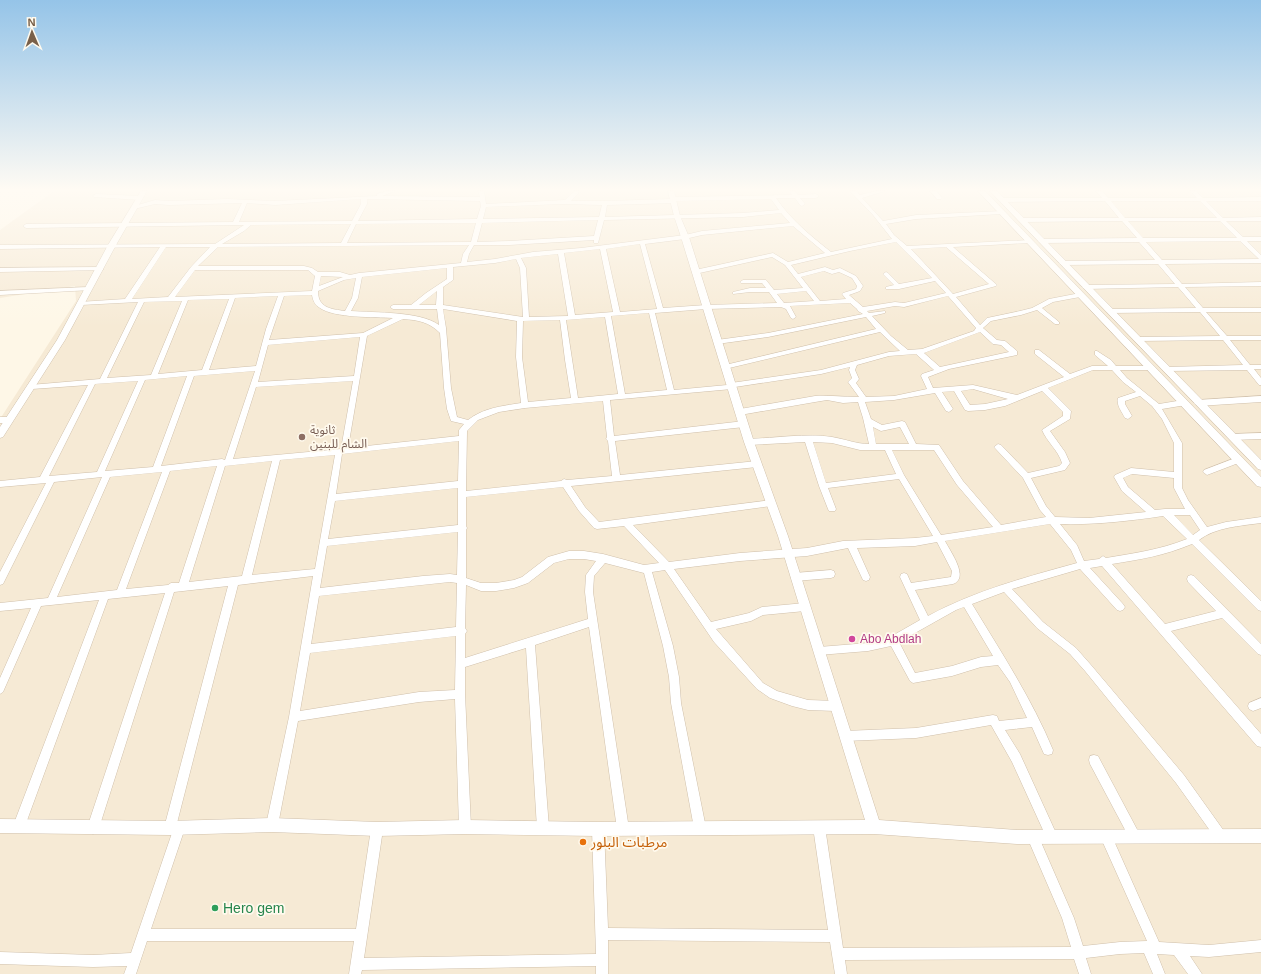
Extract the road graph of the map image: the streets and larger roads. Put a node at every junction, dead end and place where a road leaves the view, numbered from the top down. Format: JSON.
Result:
{"nodes":[{"id":1,"x":117,"y":236,"type":"edge"},
{"id":2,"x":232,"y":236,"type":"edge"},
{"id":3,"x":348,"y":236,"type":"edge"},
{"id":4,"x":474,"y":236,"type":"edge"},
{"id":5,"x":688,"y":236,"type":"edge"},
{"id":6,"x":808,"y":236,"type":"edge"},
{"id":7,"x":893,"y":236,"type":"edge"},
{"id":8,"x":1024,"y":236,"type":"edge"},
{"id":9,"x":1037,"y":236,"type":"edge"},
{"id":10,"x":1140,"y":236,"type":"edge"},
{"id":11,"x":1239,"y":236,"type":"edge"},
{"id":12,"x":685,"y":237,"type":"junction"},
{"id":13,"x":596,"y":238,"type":"joint"},
{"id":14,"x":1142,"y":239,"type":"junction"},
{"id":15,"x":1242,"y":239,"type":"junction"},
{"id":16,"x":1261,"y":239,"type":"edge"},
{"id":17,"x":897,"y":240,"type":"junction"},
{"id":18,"x":1028,"y":241,"type":"junction"},
{"id":19,"x":1041,"y":241,"type":"junction"},
{"id":20,"x":472,"y":243,"type":"junction"},
{"id":21,"x":642,"y":243,"type":"junction"},
{"id":22,"x":344,"y":244,"type":"junction"},
{"id":23,"x":165,"y":245,"type":"junction"},
{"id":24,"x":215,"y":245,"type":"junction"},
{"id":25,"x":947,"y":245,"type":"junction"},
{"id":26,"x":0,"y":246,"type":"edge"},
{"id":27,"x":112,"y":246,"type":"junction"},
{"id":28,"x":596,"y":248,"type":"junction"},
{"id":29,"x":603,"y":248,"type":"junction"},
{"id":30,"x":906,"y":248,"type":"junction"},
{"id":31,"x":561,"y":252,"type":"junction"},
{"id":32,"x":829,"y":253,"type":"junction"},
{"id":33,"x":518,"y":257,"type":"junction"},
{"id":34,"x":1261,"y":259,"type":"edge"},
{"id":35,"x":1159,"y":261,"type":"junction"},
{"id":36,"x":1062,"y":263,"type":"junction"},
{"id":37,"x":464,"y":264,"type":"junction"},
{"id":38,"x":787,"y":264,"type":"junction"},
{"id":39,"x":450,"y":265,"type":"junction"},
{"id":40,"x":193,"y":268,"type":"junction"},
{"id":41,"x":100,"y":269,"type":"junction"},
{"id":42,"x":0,"y":270,"type":"edge"},
{"id":43,"x":696,"y":272,"type":"junction"},
{"id":44,"x":316,"y":274,"type":"junction"},
{"id":45,"x":886,"y":274,"type":"dead end"},
{"id":46,"x":1073,"y":274,"type":"junction"},
{"id":47,"x":359,"y":275,"type":"junction"},
{"id":48,"x":1061,"y":275,"type":"junction"},
{"id":49,"x":796,"y":276,"type":"junction"},
{"id":50,"x":349,"y":277,"type":"junction"},
{"id":51,"x":936,"y":279,"type":"junction"},
{"id":52,"x":743,"y":282,"type":"dead end"},
{"id":53,"x":1180,"y":284,"type":"junction"},
{"id":54,"x":1261,"y":284,"type":"edge"},
{"id":55,"x":440,"y":287,"type":"junction"},
{"id":56,"x":899,"y":287,"type":"junction"},
{"id":57,"x":1085,"y":287,"type":"junction"},
{"id":58,"x":888,"y":288,"type":"dead end"},
{"id":59,"x":89,"y":289,"type":"junction"},
{"id":60,"x":807,"y":289,"type":"junction"},
{"id":61,"x":772,"y":291,"type":"junction"},
{"id":62,"x":0,"y":292,"type":"edge"},
{"id":63,"x":315,"y":292,"type":"junction"},
{"id":64,"x":735,"y":293,"type":"dead end"},
{"id":65,"x":282,"y":294,"type":"junction"},
{"id":66,"x":950,"y":295,"type":"junction"},
{"id":67,"x":1080,"y":295,"type":"junction"},
{"id":68,"x":233,"y":296,"type":"junction"},
{"id":69,"x":186,"y":298,"type":"junction"},
{"id":70,"x":170,"y":299,"type":"junction"},
{"id":71,"x":142,"y":300,"type":"junction"},
{"id":72,"x":127,"y":301,"type":"junction"},
{"id":73,"x":851,"y":301,"type":"junction"},
{"id":74,"x":818,"y":302,"type":"junction"},
{"id":75,"x":81,"y":303,"type":"junction"},
{"id":76,"x":782,"y":305,"type":"junction"},
{"id":77,"x":414,"y":306,"type":"junction"},
{"id":78,"x":706,"y":306,"type":"junction"},
{"id":79,"x":393,"y":307,"type":"dead end"},
{"id":80,"x":440,"y":307,"type":"junction"},
{"id":81,"x":1037,"y":307,"type":"junction"},
{"id":82,"x":860,"y":310,"type":"junction"},
{"id":83,"x":1201,"y":310,"type":"junction"},
{"id":84,"x":1261,"y":310,"type":"edge"},
{"id":85,"x":661,"y":311,"type":"junction"},
{"id":86,"x":1109,"y":311,"type":"junction"},
{"id":87,"x":652,"y":312,"type":"junction"},
{"id":88,"x":883,"y":312,"type":"dead end"},
{"id":89,"x":346,"y":314,"type":"junction"},
{"id":90,"x":618,"y":314,"type":"junction"},
{"id":91,"x":608,"y":315,"type":"junction"},
{"id":92,"x":402,"y":316,"type":"junction"},
{"id":93,"x":869,"y":316,"type":"junction"},
{"id":94,"x":793,"y":317,"type":"dead end"},
{"id":95,"x":563,"y":318,"type":"junction"},
{"id":96,"x":572,"y":318,"type":"junction"},
{"id":97,"x":523,"y":319,"type":"junction"},
{"id":98,"x":1057,"y":323,"type":"dead end"},
{"id":99,"x":980,"y":329,"type":"junction"},
{"id":100,"x":881,"y":330,"type":"junction"},
{"id":101,"x":443,"y":333,"type":"junction"},
{"id":102,"x":364,"y":335,"type":"junction"},
{"id":103,"x":1226,"y":338,"type":"junction"},
{"id":104,"x":1261,"y":338,"type":"edge"},
{"id":105,"x":1137,"y":339,"type":"junction"},
{"id":106,"x":717,"y":342,"type":"junction"},
{"id":107,"x":265,"y":344,"type":"junction"},
{"id":108,"x":918,"y":351,"type":"junction"},
{"id":109,"x":906,"y":352,"type":"junction"},
{"id":110,"x":1037,"y":352,"type":"dead end"},
{"id":111,"x":1097,"y":353,"type":"dead end"},
{"id":112,"x":854,"y":364,"type":"junction"},
{"id":113,"x":725,"y":367,"type":"junction"},
{"id":114,"x":1248,"y":367,"type":"junction"},
{"id":115,"x":1261,"y":367,"type":"edge"},
{"id":116,"x":259,"y":368,"type":"junction"},
{"id":117,"x":1150,"y":368,"type":"junction"},
{"id":118,"x":1116,"y":369,"type":"junction"},
{"id":119,"x":1166,"y":369,"type":"junction"},
{"id":120,"x":939,"y":370,"type":"junction"},
{"id":121,"x":205,"y":372,"type":"junction"},
{"id":122,"x":192,"y":373,"type":"junction"},
{"id":123,"x":154,"y":376,"type":"junction"},
{"id":124,"x":143,"y":377,"type":"junction"},
{"id":125,"x":1069,"y":377,"type":"junction"},
{"id":126,"x":356,"y":378,"type":"junction"},
{"id":127,"x":103,"y":380,"type":"junction"},
{"id":128,"x":93,"y":381,"type":"junction"},
{"id":129,"x":1261,"y":383,"type":"edge"},
{"id":130,"x":253,"y":385,"type":"junction"},
{"id":131,"x":731,"y":386,"type":"junction"},
{"id":132,"x":32,"y":387,"type":"junction"},
{"id":133,"x":956,"y":388,"type":"junction"},
{"id":134,"x":1044,"y":388,"type":"junction"},
{"id":135,"x":934,"y":391,"type":"junction"},
{"id":136,"x":671,"y":392,"type":"junction"},
{"id":137,"x":1142,"y":393,"type":"junction"},
{"id":138,"x":622,"y":396,"type":"junction"},
{"id":139,"x":606,"y":398,"type":"junction"},
{"id":140,"x":1017,"y":398,"type":"junction"},
{"id":141,"x":862,"y":399,"type":"junction"},
{"id":142,"x":1261,"y":399,"type":"edge"},
{"id":143,"x":575,"y":401,"type":"junction"},
{"id":144,"x":1183,"y":403,"type":"junction"},
{"id":145,"x":1198,"y":403,"type":"junction"},
{"id":146,"x":525,"y":405,"type":"junction"},
{"id":147,"x":1157,"y":407,"type":"junction"},
{"id":148,"x":949,"y":409,"type":"dead end"},
{"id":149,"x":740,"y":412,"type":"junction"},
{"id":150,"x":1128,"y":416,"type":"dead end"},
{"id":151,"x":0,"y":420,"type":"edge"},
{"id":152,"x":10,"y":420,"type":"junction"},
{"id":153,"x":868,"y":420,"type":"junction"},
{"id":154,"x":468,"y":423,"type":"junction"},
{"id":155,"x":744,"y":424,"type":"junction"},
{"id":156,"x":0,"y":434,"type":"edge"},
{"id":157,"x":1261,"y":436,"type":"edge"},
{"id":158,"x":1232,"y":437,"type":"junction"},
{"id":159,"x":464,"y":438,"type":"junction"},
{"id":160,"x":610,"y":439,"type":"junction"},
{"id":161,"x":808,"y":439,"type":"junction"},
{"id":162,"x":750,"y":442,"type":"junction"},
{"id":163,"x":873,"y":447,"type":"junction"},
{"id":164,"x":887,"y":447,"type":"junction"},
{"id":165,"x":914,"y":447,"type":"junction"},
{"id":166,"x":998,"y":447,"type":"dead end"},
{"id":167,"x":341,"y":452,"type":"junction"},
{"id":168,"x":277,"y":458,"type":"junction"},
{"id":169,"x":1238,"y":460,"type":"junction"},
{"id":170,"x":225,"y":462,"type":"junction"},
{"id":171,"x":757,"y":464,"type":"junction"},
{"id":172,"x":1261,"y":466,"type":"edge"},
{"id":173,"x":156,"y":468,"type":"junction"},
{"id":174,"x":167,"y":468,"type":"junction"},
{"id":175,"x":1207,"y":472,"type":"dead end"},
{"id":176,"x":104,"y":474,"type":"junction"},
{"id":177,"x":1178,"y":475,"type":"junction"},
{"id":178,"x":902,"y":476,"type":"junction"},
{"id":179,"x":1026,"y":476,"type":"junction"},
{"id":180,"x":616,"y":478,"type":"junction"},
{"id":181,"x":48,"y":479,"type":"junction"},
{"id":182,"x":564,"y":482,"type":"junction"},
{"id":183,"x":1261,"y":483,"type":"edge"},
{"id":184,"x":0,"y":484,"type":"edge"},
{"id":185,"x":463,"y":484,"type":"junction"},
{"id":186,"x":823,"y":486,"type":"junction"},
{"id":187,"x":463,"y":494,"type":"junction"},
{"id":188,"x":331,"y":498,"type":"junction"},
{"id":189,"x":771,"y":504,"type":"junction"},
{"id":190,"x":832,"y":509,"type":"dead end"},
{"id":191,"x":1165,"y":512,"type":"junction"},
{"id":192,"x":1192,"y":512,"type":"junction"},
{"id":193,"x":1154,"y":514,"type":"junction"},
{"id":194,"x":1053,"y":520,"type":"junction"},
{"id":195,"x":1261,"y":520,"type":"edge"},
{"id":196,"x":626,"y":523,"type":"junction"},
{"id":197,"x":463,"y":528,"type":"junction"},
{"id":198,"x":999,"y":528,"type":"junction"},
{"id":199,"x":1205,"y":531,"type":"junction"},
{"id":200,"x":940,"y":538,"type":"junction"},
{"id":201,"x":1193,"y":540,"type":"junction"},
{"id":202,"x":324,"y":543,"type":"junction"},
{"id":203,"x":851,"y":545,"type":"junction"},
{"id":204,"x":788,"y":553,"type":"junction"},
{"id":205,"x":603,"y":558,"type":"junction"},
{"id":206,"x":1103,"y":560,"type":"junction"},
{"id":207,"x":1082,"y":565,"type":"junction"},
{"id":208,"x":666,"y":566,"type":"junction"},
{"id":209,"x":647,"y":568,"type":"junction"},
{"id":210,"x":318,"y":572,"type":"junction"},
{"id":211,"x":831,"y":574,"type":"dead end"},
{"id":212,"x":795,"y":577,"type":"junction"},
{"id":213,"x":866,"y":577,"type":"dead end"},
{"id":214,"x":904,"y":577,"type":"dead end"},
{"id":215,"x":1191,"y":579,"type":"dead end"},
{"id":216,"x":246,"y":580,"type":"junction"},
{"id":217,"x":462,"y":580,"type":"junction"},
{"id":218,"x":0,"y":581,"type":"edge"},
{"id":219,"x":234,"y":581,"type":"junction"},
{"id":220,"x":183,"y":586,"type":"junction"},
{"id":221,"x":171,"y":587,"type":"junction"},
{"id":222,"x":909,"y":587,"type":"junction"},
{"id":223,"x":1006,"y":588,"type":"junction"},
{"id":224,"x":120,"y":593,"type":"junction"},
{"id":225,"x":315,"y":593,"type":"junction"},
{"id":226,"x":105,"y":595,"type":"junction"},
{"id":227,"x":1261,"y":595,"type":"edge"},
{"id":228,"x":1251,"y":597,"type":"junction"},
{"id":229,"x":51,"y":602,"type":"junction"},
{"id":230,"x":966,"y":602,"type":"junction"},
{"id":231,"x":38,"y":603,"type":"junction"},
{"id":232,"x":1120,"y":606,"type":"dead end"},
{"id":233,"x":0,"y":607,"type":"edge"},
{"id":234,"x":805,"y":607,"type":"junction"},
{"id":235,"x":1261,"y":607,"type":"edge"},
{"id":236,"x":1224,"y":613,"type":"junction"},
{"id":237,"x":593,"y":622,"type":"junction"},
{"id":238,"x":926,"y":622,"type":"junction"},
{"id":239,"x":708,"y":627,"type":"junction"},
{"id":240,"x":1163,"y":629,"type":"junction"},
{"id":241,"x":462,"y":631,"type":"junction"},
{"id":242,"x":893,"y":641,"type":"junction"},
{"id":243,"x":530,"y":642,"type":"junction"},
{"id":244,"x":305,"y":649,"type":"junction"},
{"id":245,"x":1261,"y":651,"type":"edge"},
{"id":246,"x":819,"y":652,"type":"junction"},
{"id":247,"x":1000,"y":660,"type":"junction"},
{"id":248,"x":461,"y":664,"type":"junction"},
{"id":249,"x":0,"y":689,"type":"edge"},
{"id":250,"x":460,"y":694,"type":"junction"},
{"id":251,"x":836,"y":706,"type":"junction"},
{"id":252,"x":294,"y":717,"type":"junction"},
{"id":253,"x":1035,"y":722,"type":"junction"},
{"id":254,"x":996,"y":726,"type":"junction"},
{"id":255,"x":845,"y":736,"type":"junction"},
{"id":256,"x":1261,"y":742,"type":"edge"},
{"id":257,"x":1048,"y":750,"type":"dead end"},
{"id":258,"x":1094,"y":760,"type":"dead end"},
{"id":259,"x":272,"y":825,"type":"junction"},
{"id":260,"x":0,"y":826,"type":"edge"},
{"id":261,"x":19,"y":826,"type":"junction"},
{"id":262,"x":465,"y":827,"type":"junction"},
{"id":263,"x":819,"y":827,"type":"junction"},
{"id":264,"x":874,"y":827,"type":"junction"},
{"id":265,"x":93,"y":828,"type":"junction"},
{"id":266,"x":175,"y":828,"type":"junction"},
{"id":267,"x":543,"y":828,"type":"junction"},
{"id":268,"x":700,"y":828,"type":"junction"},
{"id":269,"x":377,"y":829,"type":"junction"},
{"id":270,"x":598,"y":829,"type":"junction"},
{"id":271,"x":623,"y":829,"type":"junction"},
{"id":272,"x":1220,"y":835,"type":"junction"},
{"id":273,"x":1052,"y":836,"type":"junction"},
{"id":274,"x":1106,"y":836,"type":"junction"},
{"id":275,"x":1261,"y":836,"type":"edge"},
{"id":276,"x":1033,"y":837,"type":"junction"},
{"id":277,"x":1135,"y":837,"type":"junction"},
{"id":278,"x":602,"y":934,"type":"junction"},
{"id":279,"x":144,"y":935,"type":"junction"},
{"id":280,"x":361,"y":935,"type":"junction"},
{"id":281,"x":835,"y":936,"type":"junction"},
{"id":282,"x":1261,"y":946,"type":"edge"},
{"id":283,"x":1152,"y":947,"type":"junction"},
{"id":284,"x":1178,"y":950,"type":"junction"},
{"id":285,"x":1078,"y":953,"type":"junction"},
{"id":286,"x":838,"y":954,"type":"junction"},
{"id":287,"x":0,"y":958,"type":"edge"},
{"id":288,"x":135,"y":959,"type":"junction"},
{"id":289,"x":602,"y":960,"type":"junction"},
{"id":290,"x":356,"y":969,"type":"edge"},
{"id":291,"x":130,"y":974,"type":"edge"},
{"id":292,"x":602,"y":974,"type":"edge"},
{"id":293,"x":841,"y":974,"type":"edge"},
{"id":294,"x":1085,"y":974,"type":"edge"},
{"id":295,"x":1159,"y":974,"type":"edge"},
{"id":296,"x":1196,"y":974,"type":"edge"}],
"edges":[{"from":1,"to":27,"type":"street"},
{"from":2,"to":24,"type":"street"},
{"from":3,"to":22,"type":"street"},
{"from":4,"to":20,"type":"street"},
{"from":5,"to":12,"type":"street"},
{"from":6,"to":32,"type":"street"},
{"from":7,"to":17,"type":"street"},
{"from":8,"to":18,"type":"street"},
{"from":9,"to":19,"type":"street"},
{"from":10,"to":14,"type":"street"},
{"from":11,"to":15,"type":"street"},
{"from":12,"to":21,"type":"street"},
{"from":12,"to":43,"type":"street"},
{"from":13,"to":20,"type":"street"},
{"from":13,"to":28,"type":"street"},
{"from":14,"to":15,"type":"street"},
{"from":14,"to":19,"type":"street"},
{"from":14,"to":35,"type":"street"},
{"from":15,"to":16,"type":"street"},
{"from":15,"to":34,"type":"street"},
{"from":17,"to":30,"type":"street"},
{"from":17,"to":32,"type":"street"},
{"from":18,"to":25,"type":"street"},
{"from":18,"to":48,"type":"street"},
{"from":19,"to":36,"type":"street"},
{"from":20,"to":22,"type":"street"},
{"from":20,"to":37,"type":"street"},
{"from":21,"to":29,"type":"street"},
{"from":21,"to":85,"type":"street"},
{"from":22,"to":24,"type":"street"},
{"from":23,"to":24,"type":"street"},
{"from":23,"to":27,"type":"street"},
{"from":23,"to":72,"type":"street"},
{"from":24,"to":40,"type":"street"},
{"from":25,"to":30,"type":"street"},
{"from":25,"to":66,"type":"street"},
{"from":26,"to":27,"type":"street"},
{"from":27,"to":41,"type":"street"},
{"from":28,"to":29,"type":"street"},
{"from":28,"to":31,"type":"street"},
{"from":29,"to":90,"type":"street"},
{"from":30,"to":51,"type":"street"},
{"from":31,"to":33,"type":"street"},
{"from":31,"to":96,"type":"street"},
{"from":32,"to":38,"type":"street"},
{"from":33,"to":37,"type":"street"},
{"from":33,"to":97,"type":"street"},
{"from":34,"to":35,"type":"street"},
{"from":35,"to":36,"type":"street"},
{"from":35,"to":53,"type":"street"},
{"from":36,"to":46,"type":"street"},
{"from":37,"to":39,"type":"street"},
{"from":38,"to":43,"type":"street"},
{"from":38,"to":49,"type":"street"},
{"from":39,"to":47,"type":"street"},
{"from":39,"to":55,"type":"street"},
{"from":40,"to":44,"type":"street"},
{"from":40,"to":70,"type":"street"},
{"from":41,"to":42,"type":"street"},
{"from":41,"to":59,"type":"street"},
{"from":43,"to":78,"type":"street"},
{"from":44,"to":50,"type":"street"},
{"from":44,"to":63,"type":"street"},
{"from":45,"to":56,"type":"street"},
{"from":46,"to":48,"type":"street"},
{"from":46,"to":57,"type":"street"},
{"from":47,"to":50,"type":"street"},
{"from":47,"to":89,"type":"street"},
{"from":48,"to":67,"type":"street"},
{"from":49,"to":60,"type":"street"},
{"from":49,"to":73,"type":"street"},
{"from":50,"to":63,"type":"street"},
{"from":51,"to":56,"type":"street"},
{"from":51,"to":66,"type":"street"},
{"from":52,"to":61,"type":"street"},
{"from":53,"to":54,"type":"street"},
{"from":53,"to":57,"type":"street"},
{"from":53,"to":83,"type":"street"},
{"from":55,"to":77,"type":"street"},
{"from":55,"to":80,"type":"street"},
{"from":56,"to":58,"type":"street"},
{"from":57,"to":86,"type":"street"},
{"from":59,"to":62,"type":"street"},
{"from":59,"to":75,"type":"street"},
{"from":60,"to":61,"type":"street"},
{"from":60,"to":74,"type":"street"},
{"from":61,"to":64,"type":"street"},
{"from":61,"to":76,"type":"street"},
{"from":63,"to":65,"type":"street"},
{"from":63,"to":89,"type":"street"},
{"from":65,"to":68,"type":"street"},
{"from":65,"to":107,"type":"street"},
{"from":66,"to":82,"type":"street"},
{"from":66,"to":99,"type":"street"},
{"from":67,"to":81,"type":"street"},
{"from":67,"to":117,"type":"street"},
{"from":68,"to":69,"type":"street"},
{"from":68,"to":121,"type":"street"},
{"from":69,"to":70,"type":"street"},
{"from":69,"to":123,"type":"street"},
{"from":70,"to":71,"type":"street"},
{"from":71,"to":72,"type":"street"},
{"from":71,"to":127,"type":"street"},
{"from":72,"to":75,"type":"street"},
{"from":73,"to":74,"type":"street"},
{"from":73,"to":82,"type":"street"},
{"from":74,"to":76,"type":"street"},
{"from":75,"to":132,"type":"street"},
{"from":76,"to":78,"type":"street"},
{"from":76,"to":94,"type":"street"},
{"from":77,"to":79,"type":"street"},
{"from":77,"to":80,"type":"street"},
{"from":77,"to":92,"type":"street"},
{"from":78,"to":85,"type":"street"},
{"from":78,"to":106,"type":"street"},
{"from":80,"to":97,"type":"street"},
{"from":80,"to":101,"type":"street"},
{"from":81,"to":98,"type":"street"},
{"from":81,"to":99,"type":"street"},
{"from":82,"to":93,"type":"street"},
{"from":83,"to":84,"type":"street"},
{"from":83,"to":86,"type":"street"},
{"from":83,"to":103,"type":"street"},
{"from":85,"to":87,"type":"street"},
{"from":86,"to":105,"type":"street"},
{"from":87,"to":90,"type":"street"},
{"from":87,"to":136,"type":"street"},
{"from":88,"to":93,"type":"street"},
{"from":89,"to":92,"type":"street"},
{"from":90,"to":91,"type":"street"},
{"from":91,"to":96,"type":"street"},
{"from":91,"to":138,"type":"street"},
{"from":92,"to":101,"type":"street"},
{"from":92,"to":102,"type":"street"},
{"from":93,"to":100,"type":"street"},
{"from":93,"to":106,"type":"street"},
{"from":95,"to":96,"type":"street"},
{"from":95,"to":97,"type":"street"},
{"from":95,"to":143,"type":"street"},
{"from":97,"to":146,"type":"street"},
{"from":99,"to":108,"type":"street"},
{"from":99,"to":120,"type":"street"},
{"from":100,"to":109,"type":"street"},
{"from":100,"to":113,"type":"street"},
{"from":101,"to":154,"type":"street"},
{"from":102,"to":107,"type":"street"},
{"from":102,"to":126,"type":"street"},
{"from":103,"to":104,"type":"street"},
{"from":103,"to":105,"type":"street"},
{"from":103,"to":114,"type":"street"},
{"from":105,"to":119,"type":"street"},
{"from":106,"to":113,"type":"street"},
{"from":107,"to":116,"type":"street"},
{"from":108,"to":109,"type":"street"},
{"from":108,"to":120,"type":"street"},
{"from":109,"to":112,"type":"street"},
{"from":110,"to":125,"type":"street"},
{"from":111,"to":118,"type":"street"},
{"from":112,"to":131,"type":"street"},
{"from":112,"to":141,"type":"street"},
{"from":113,"to":131,"type":"street"},
{"from":114,"to":115,"type":"street"},
{"from":114,"to":119,"type":"street"},
{"from":114,"to":129,"type":"street"},
{"from":116,"to":121,"type":"street"},
{"from":116,"to":130,"type":"street"},
{"from":117,"to":118,"type":"street"},
{"from":117,"to":144,"type":"street"},
{"from":118,"to":125,"type":"street"},
{"from":118,"to":137,"type":"street"},
{"from":119,"to":145,"type":"street"},
{"from":120,"to":135,"type":"street"},
{"from":121,"to":122,"type":"street"},
{"from":122,"to":123,"type":"street"},
{"from":122,"to":173,"type":"street"},
{"from":123,"to":124,"type":"street"},
{"from":124,"to":127,"type":"street"},
{"from":124,"to":176,"type":"street"},
{"from":125,"to":134,"type":"street"},
{"from":126,"to":130,"type":"street"},
{"from":126,"to":167,"type":"street"},
{"from":127,"to":128,"type":"street"},
{"from":128,"to":132,"type":"street"},
{"from":128,"to":181,"type":"street"},
{"from":130,"to":170,"type":"street"},
{"from":131,"to":136,"type":"street"},
{"from":131,"to":149,"type":"street"},
{"from":132,"to":152,"type":"street"},
{"from":133,"to":135,"type":"street"},
{"from":133,"to":140,"type":"street"},
{"from":133,"to":140,"type":"street"},
{"from":134,"to":140,"type":"street"},
{"from":134,"to":179,"type":"street"},
{"from":135,"to":141,"type":"street"},
{"from":135,"to":148,"type":"street"},
{"from":136,"to":138,"type":"street"},
{"from":137,"to":147,"type":"street"},
{"from":137,"to":150,"type":"street"},
{"from":138,"to":139,"type":"street"},
{"from":139,"to":143,"type":"street"},
{"from":139,"to":160,"type":"street"},
{"from":141,"to":149,"type":"street"},
{"from":141,"to":153,"type":"street"},
{"from":142,"to":145,"type":"street"},
{"from":143,"to":146,"type":"street"},
{"from":144,"to":147,"type":"street"},
{"from":144,"to":169,"type":"street"},
{"from":145,"to":158,"type":"street"},
{"from":146,"to":154,"type":"street"},
{"from":147,"to":177,"type":"street"},
{"from":149,"to":155,"type":"street"},
{"from":151,"to":152,"type":"street"},
{"from":152,"to":156,"type":"street"},
{"from":153,"to":163,"type":"street"},
{"from":153,"to":165,"type":"street"},
{"from":154,"to":159,"type":"street"},
{"from":155,"to":160,"type":"street"},
{"from":155,"to":162,"type":"street"},
{"from":157,"to":158,"type":"street"},
{"from":158,"to":172,"type":"street"},
{"from":159,"to":167,"type":"street"},
{"from":159,"to":185,"type":"street"},
{"from":160,"to":180,"type":"street"},
{"from":161,"to":162,"type":"street"},
{"from":161,"to":163,"type":"street"},
{"from":161,"to":186,"type":"street"},
{"from":162,"to":171,"type":"street"},
{"from":163,"to":164,"type":"street"},
{"from":164,"to":165,"type":"street"},
{"from":164,"to":178,"type":"street"},
{"from":165,"to":198,"type":"street"},
{"from":166,"to":179,"type":"street"},
{"from":167,"to":168,"type":"street"},
{"from":167,"to":188,"type":"street"},
{"from":168,"to":170,"type":"street"},
{"from":168,"to":216,"type":"street"},
{"from":169,"to":175,"type":"street"},
{"from":169,"to":183,"type":"street"},
{"from":170,"to":174,"type":"street"},
{"from":170,"to":220,"type":"street"},
{"from":171,"to":180,"type":"street"},
{"from":171,"to":189,"type":"street"},
{"from":173,"to":174,"type":"street"},
{"from":173,"to":176,"type":"street"},
{"from":174,"to":224,"type":"street"},
{"from":176,"to":181,"type":"street"},
{"from":176,"to":229,"type":"street"},
{"from":177,"to":192,"type":"street"},
{"from":177,"to":193,"type":"street"},
{"from":178,"to":186,"type":"street"},
{"from":178,"to":200,"type":"street"},
{"from":179,"to":194,"type":"street"},
{"from":180,"to":182,"type":"street"},
{"from":181,"to":184,"type":"street"},
{"from":181,"to":218,"type":"street"},
{"from":182,"to":187,"type":"street"},
{"from":182,"to":196,"type":"street"},
{"from":185,"to":187,"type":"street"},
{"from":185,"to":188,"type":"street"},
{"from":186,"to":190,"type":"street"},
{"from":187,"to":197,"type":"street"},
{"from":188,"to":202,"type":"street"},
{"from":189,"to":196,"type":"street"},
{"from":189,"to":204,"type":"street"},
{"from":191,"to":192,"type":"street"},
{"from":191,"to":193,"type":"street"},
{"from":191,"to":201,"type":"street"},
{"from":192,"to":199,"type":"street"},
{"from":193,"to":194,"type":"street"},
{"from":194,"to":198,"type":"street"},
{"from":194,"to":207,"type":"street"},
{"from":195,"to":199,"type":"street"},
{"from":196,"to":208,"type":"street"},
{"from":197,"to":202,"type":"street"},
{"from":197,"to":217,"type":"street"},
{"from":198,"to":200,"type":"street"},
{"from":199,"to":201,"type":"street"},
{"from":200,"to":203,"type":"street"},
{"from":200,"to":222,"type":"street"},
{"from":201,"to":206,"type":"street"},
{"from":201,"to":228,"type":"street"},
{"from":202,"to":210,"type":"street"},
{"from":203,"to":204,"type":"street"},
{"from":203,"to":213,"type":"street"},
{"from":204,"to":208,"type":"street"},
{"from":204,"to":212,"type":"street"},
{"from":205,"to":209,"type":"street"},
{"from":205,"to":217,"type":"street"},
{"from":205,"to":237,"type":"street"},
{"from":206,"to":207,"type":"street"},
{"from":206,"to":240,"type":"street"},
{"from":207,"to":223,"type":"street"},
{"from":207,"to":232,"type":"street"},
{"from":208,"to":209,"type":"street"},
{"from":208,"to":239,"type":"street"},
{"from":209,"to":268,"type":"street"},
{"from":210,"to":216,"type":"street"},
{"from":210,"to":225,"type":"street"},
{"from":211,"to":212,"type":"street"},
{"from":212,"to":234,"type":"street"},
{"from":214,"to":222,"type":"street"},
{"from":215,"to":236,"type":"street"},
{"from":216,"to":219,"type":"street"},
{"from":217,"to":225,"type":"street"},
{"from":217,"to":241,"type":"street"},
{"from":219,"to":220,"type":"street"},
{"from":219,"to":266,"type":"street"},
{"from":220,"to":221,"type":"street"},
{"from":221,"to":224,"type":"street"},
{"from":221,"to":265,"type":"street"},
{"from":222,"to":238,"type":"street"},
{"from":223,"to":230,"type":"street"},
{"from":223,"to":272,"type":"street"},
{"from":224,"to":226,"type":"street"},
{"from":225,"to":244,"type":"street"},
{"from":226,"to":229,"type":"street"},
{"from":226,"to":261,"type":"street"},
{"from":227,"to":228,"type":"street"},
{"from":228,"to":235,"type":"street"},
{"from":229,"to":231,"type":"street"},
{"from":230,"to":238,"type":"street"},
{"from":230,"to":247,"type":"street"},
{"from":231,"to":233,"type":"street"},
{"from":231,"to":249,"type":"street"},
{"from":234,"to":239,"type":"street"},
{"from":234,"to":246,"type":"street"},
{"from":236,"to":240,"type":"street"},
{"from":236,"to":245,"type":"street"},
{"from":237,"to":243,"type":"street"},
{"from":237,"to":271,"type":"street"},
{"from":238,"to":242,"type":"street"},
{"from":239,"to":251,"type":"street"},
{"from":240,"to":256,"type":"street"},
{"from":241,"to":244,"type":"street"},
{"from":241,"to":248,"type":"street"},
{"from":242,"to":246,"type":"street"},
{"from":242,"to":247,"type":"street"},
{"from":243,"to":248,"type":"street"},
{"from":243,"to":267,"type":"street"},
{"from":244,"to":252,"type":"street"},
{"from":246,"to":251,"type":"street"},
{"from":247,"to":253,"type":"street"},
{"from":248,"to":250,"type":"street"},
{"from":250,"to":252,"type":"street"},
{"from":250,"to":262,"type":"street"},
{"from":251,"to":255,"type":"street"},
{"from":252,"to":259,"type":"street"},
{"from":253,"to":254,"type":"street"},
{"from":253,"to":257,"type":"street"},
{"from":254,"to":255,"type":"street"},
{"from":254,"to":273,"type":"street"},
{"from":255,"to":264,"type":"street"},
{"from":258,"to":277,"type":"street"},
{"from":259,"to":266,"type":"street"},
{"from":259,"to":269,"type":"street"},
{"from":260,"to":261,"type":"street"},
{"from":261,"to":265,"type":"street"},
{"from":262,"to":267,"type":"street"},
{"from":262,"to":269,"type":"street"},
{"from":263,"to":264,"type":"street"},
{"from":263,"to":268,"type":"street"},
{"from":263,"to":281,"type":"street"},
{"from":264,"to":276,"type":"street"},
{"from":265,"to":266,"type":"street"},
{"from":266,"to":279,"type":"street"},
{"from":267,"to":270,"type":"street"},
{"from":268,"to":271,"type":"street"},
{"from":269,"to":280,"type":"street"},
{"from":270,"to":271,"type":"street"},
{"from":270,"to":278,"type":"street"},
{"from":272,"to":275,"type":"street"},
{"from":272,"to":277,"type":"street"},
{"from":273,"to":274,"type":"street"},
{"from":273,"to":276,"type":"street"},
{"from":274,"to":277,"type":"street"},
{"from":274,"to":283,"type":"street"},
{"from":276,"to":285,"type":"street"},
{"from":278,"to":281,"type":"street"},
{"from":278,"to":289,"type":"street"},
{"from":279,"to":280,"type":"street"},
{"from":279,"to":288,"type":"street"},
{"from":280,"to":290,"type":"street"},
{"from":281,"to":286,"type":"street"},
{"from":282,"to":284,"type":"street"},
{"from":283,"to":284,"type":"street"},
{"from":283,"to":285,"type":"street"},
{"from":283,"to":295,"type":"street"},
{"from":284,"to":296,"type":"street"},
{"from":285,"to":286,"type":"street"},
{"from":285,"to":294,"type":"street"},
{"from":286,"to":293,"type":"street"},
{"from":287,"to":288,"type":"street"},
{"from":288,"to":291,"type":"street"},
{"from":289,"to":290,"type":"street"},
{"from":289,"to":292,"type":"street"}]}
